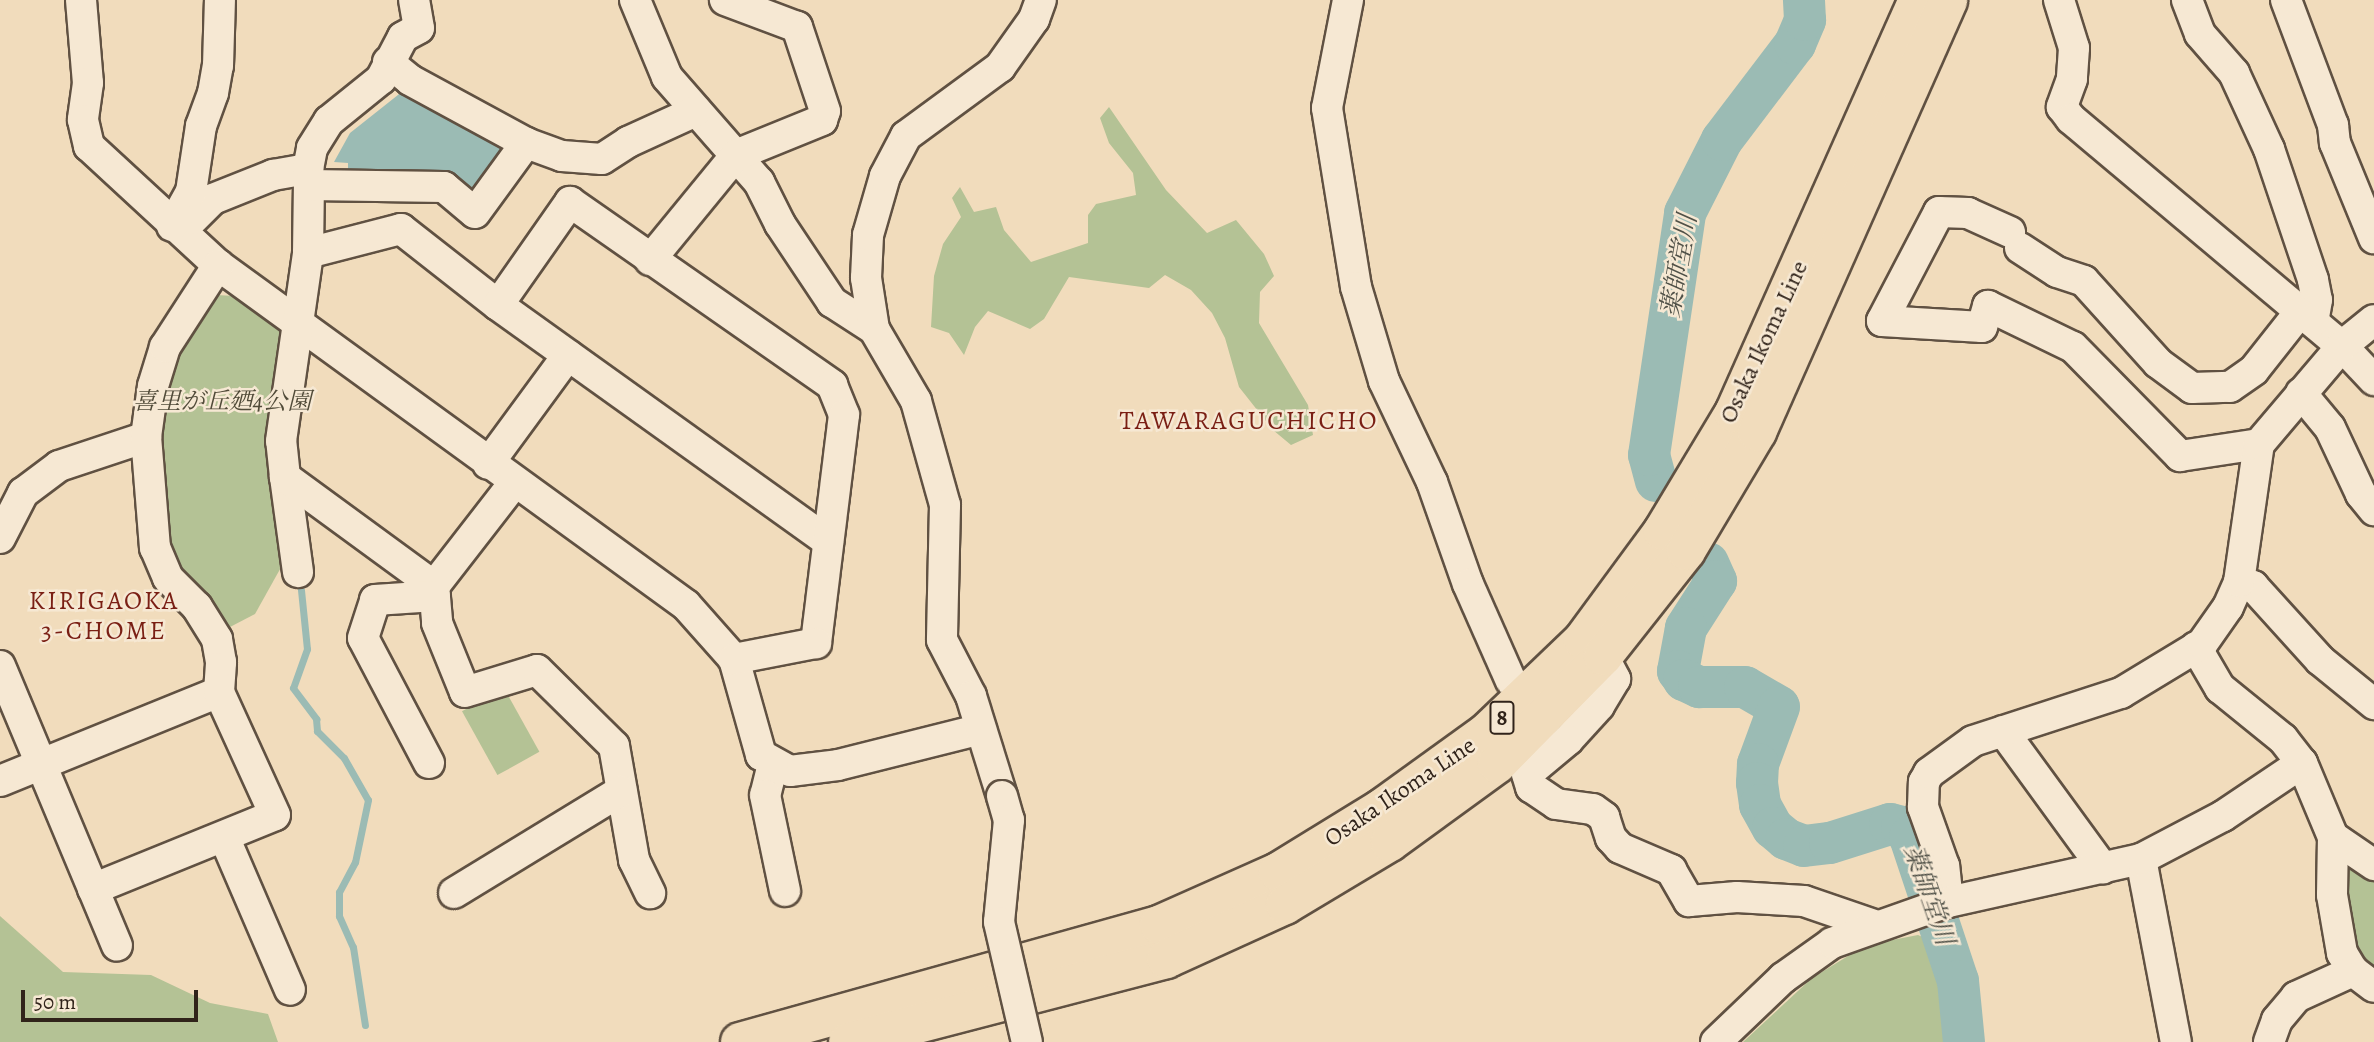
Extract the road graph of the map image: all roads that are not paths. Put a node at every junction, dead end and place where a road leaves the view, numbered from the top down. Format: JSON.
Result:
{"nodes":[{"id":1,"x":81,"y":0,"type":"edge"},
{"id":2,"x":219,"y":0,"type":"edge"},
{"id":3,"x":414,"y":0,"type":"edge"},
{"id":4,"x":635,"y":0,"type":"edge"},
{"id":5,"x":725,"y":0,"type":"edge"},
{"id":6,"x":1041,"y":0,"type":"edge"},
{"id":7,"x":1348,"y":0,"type":"edge"},
{"id":8,"x":1918,"y":0,"type":"edge"},
{"id":9,"x":1948,"y":0,"type":"edge"},
{"id":10,"x":2059,"y":0,"type":"edge"},
{"id":11,"x":2187,"y":0,"type":"edge"},
{"id":12,"x":2286,"y":0,"type":"edge"},
{"id":13,"x":388,"y":62,"type":"junction"},
{"id":14,"x":695,"y":111,"type":"junction"},
{"id":15,"x":526,"y":143,"type":"junction"},
{"id":16,"x":736,"y":155,"type":"junction"},
{"id":17,"x":401,"y":186,"type":"junction"},
{"id":18,"x":183,"y":222,"type":"junction"},
{"id":19,"x":401,"y":229,"type":"junction"},
{"id":20,"x":2374,"y":238,"type":"edge"},
{"id":21,"x":308,"y":253,"type":"junction"},
{"id":22,"x":650,"y":260,"type":"junction"},
{"id":23,"x":218,"y":265,"type":"junction"},
{"id":24,"x":498,"y":305,"type":"junction"},
{"id":25,"x":2306,"y":318,"type":"junction"},
{"id":26,"x":2374,"y":320,"type":"edge"},
{"id":27,"x":297,"y":323,"type":"junction"},
{"id":28,"x":874,"y":329,"type":"junction"},
{"id":29,"x":2342,"y":346,"type":"junction"},
{"id":30,"x":568,"y":355,"type":"junction"},
{"id":31,"x":2374,"y":380,"type":"edge"},
{"id":32,"x":2301,"y":393,"type":"junction"},
{"id":33,"x":146,"y":437,"type":"junction"},
{"id":34,"x":2259,"y":444,"type":"junction"},
{"id":35,"x":488,"y":464,"type":"junction"},
{"id":36,"x":285,"y":477,"type":"junction"},
{"id":37,"x":514,"y":483,"type":"junction"},
{"id":38,"x":2374,"y":510,"type":"edge"},
{"id":39,"x":0,"y":538,"type":"edge"},
{"id":40,"x":828,"y":541,"type":"junction"},
{"id":41,"x":298,"y":572,"type":"dead end"},
{"id":42,"x":2239,"y":582,"type":"junction"},
{"id":43,"x":435,"y":591,"type":"junction"},
{"id":44,"x":2196,"y":647,"type":"junction"},
{"id":45,"x":1603,"y":656,"type":"junction"},
{"id":46,"x":734,"y":659,"type":"junction"},
{"id":47,"x":0,"y":666,"type":"edge"},
{"id":48,"x":1511,"y":681,"type":"dead end"},
{"id":49,"x":219,"y":692,"type":"junction"},
{"id":50,"x":2374,"y":704,"type":"edge"},
{"id":51,"x":981,"y":729,"type":"junction"},
{"id":52,"x":2003,"y":731,"type":"junction"},
{"id":53,"x":429,"y":763,"type":"dead end"},
{"id":54,"x":2302,"y":763,"type":"junction"},
{"id":55,"x":773,"y":764,"type":"junction"},
{"id":56,"x":40,"y":765,"type":"junction"},
{"id":57,"x":0,"y":781,"type":"edge"},
{"id":58,"x":621,"y":791,"type":"junction"},
{"id":59,"x":2333,"y":837,"type":"junction"},
{"id":60,"x":225,"y":839,"type":"junction"},
{"id":61,"x":2141,"y":859,"type":"junction"},
{"id":62,"x":2374,"y":864,"type":"edge"},
{"id":63,"x":2103,"y":868,"type":"junction"},
{"id":64,"x":93,"y":889,"type":"junction"},
{"id":65,"x":785,"y":891,"type":"dead end"},
{"id":66,"x":650,"y":892,"type":"dead end"},
{"id":67,"x":454,"y":893,"type":"dead end"},
{"id":68,"x":1948,"y":902,"type":"junction"},
{"id":69,"x":1874,"y":925,"type":"junction"},
{"id":70,"x":117,"y":946,"type":"dead end"},
{"id":71,"x":2363,"y":979,"type":"edge"},
{"id":72,"x":290,"y":990,"type":"dead end"},
{"id":73,"x":740,"y":1042,"type":"edge"},
{"id":74,"x":848,"y":1042,"type":"edge"},
{"id":75,"x":1027,"y":1042,"type":"edge"},
{"id":76,"x":1716,"y":1042,"type":"edge"},
{"id":77,"x":2176,"y":1042,"type":"edge"},
{"id":78,"x":2269,"y":1042,"type":"edge"}],
"edges":[{"from":1,"to":18,"type":"street"},
{"from":2,"to":18,"type":"street"},
{"from":3,"to":13,"type":"street"},
{"from":4,"to":14,"type":"street"},
{"from":5,"to":16,"type":"street"},
{"from":6,"to":28,"type":"street"},
{"from":7,"to":48,"type":"street"},
{"from":8,"to":73,"type":"main road","name":"Osaka Ikoma Line","number":"8"},
{"from":9,"to":45,"type":"main road","name":"Osaka Ikoma Line","number":"8"},
{"from":10,"to":25,"type":"street"},
{"from":11,"to":25,"type":"street"},
{"from":12,"to":20,"type":"street"},
{"from":13,"to":15,"type":"street"},
{"from":13,"to":18,"type":"street"},
{"from":14,"to":15,"type":"street"},
{"from":14,"to":16,"type":"street"},
{"from":15,"to":17,"type":"street"},
{"from":16,"to":22,"type":"street"},
{"from":16,"to":28,"type":"street"},
{"from":17,"to":19,"type":"street"},
{"from":17,"to":21,"type":"street"},
{"from":18,"to":23,"type":"street"},
{"from":19,"to":21,"type":"street"},
{"from":19,"to":24,"type":"street"},
{"from":21,"to":27,"type":"street"},
{"from":22,"to":24,"type":"street"},
{"from":22,"to":40,"type":"street"},
{"from":23,"to":27,"type":"street"},
{"from":23,"to":33,"type":"street"},
{"from":24,"to":30,"type":"street"},
{"from":25,"to":29,"type":"street"},
{"from":25,"to":34,"type":"street"},
{"from":26,"to":29,"type":"street"},
{"from":27,"to":35,"type":"street"},
{"from":27,"to":36,"type":"street"},
{"from":28,"to":51,"type":"street"},
{"from":29,"to":31,"type":"street"},
{"from":29,"to":32,"type":"street"},
{"from":30,"to":35,"type":"street"},
{"from":30,"to":40,"type":"street"},
{"from":32,"to":34,"type":"street"},
{"from":32,"to":38,"type":"street"},
{"from":33,"to":39,"type":"street"},
{"from":33,"to":49,"type":"street"},
{"from":34,"to":42,"type":"street"},
{"from":35,"to":37,"type":"street"},
{"from":36,"to":41,"type":"street"},
{"from":36,"to":43,"type":"street"},
{"from":37,"to":43,"type":"street"},
{"from":37,"to":46,"type":"street"},
{"from":40,"to":46,"type":"street"},
{"from":42,"to":44,"type":"street"},
{"from":42,"to":50,"type":"street"},
{"from":43,"to":53,"type":"street"},
{"from":43,"to":58,"type":"street"},
{"from":44,"to":52,"type":"street"},
{"from":44,"to":54,"type":"street"},
{"from":45,"to":69,"type":"street"},
{"from":45,"to":74,"type":"main road","name":"Osaka Ikoma Line","number":"8"},
{"from":46,"to":55,"type":"street"},
{"from":47,"to":56,"type":"street"},
{"from":49,"to":56,"type":"street"},
{"from":49,"to":60,"type":"street"},
{"from":51,"to":55,"type":"street"},
{"from":51,"to":75,"type":"street","bridge":true},
{"from":52,"to":63,"type":"street"},
{"from":52,"to":68,"type":"street"},
{"from":54,"to":59,"type":"street"},
{"from":54,"to":61,"type":"street"},
{"from":55,"to":65,"type":"street"},
{"from":56,"to":57,"type":"street"},
{"from":56,"to":64,"type":"street"},
{"from":58,"to":66,"type":"street"},
{"from":58,"to":67,"type":"street"},
{"from":59,"to":62,"type":"street"},
{"from":59,"to":71,"type":"street"},
{"from":60,"to":64,"type":"street"},
{"from":60,"to":72,"type":"street"},
{"from":61,"to":63,"type":"street"},
{"from":61,"to":77,"type":"street"},
{"from":63,"to":68,"type":"street"},
{"from":64,"to":70,"type":"street"},
{"from":68,"to":69,"type":"street"},
{"from":69,"to":76,"type":"street"},
{"from":71,"to":78,"type":"street"}]}
